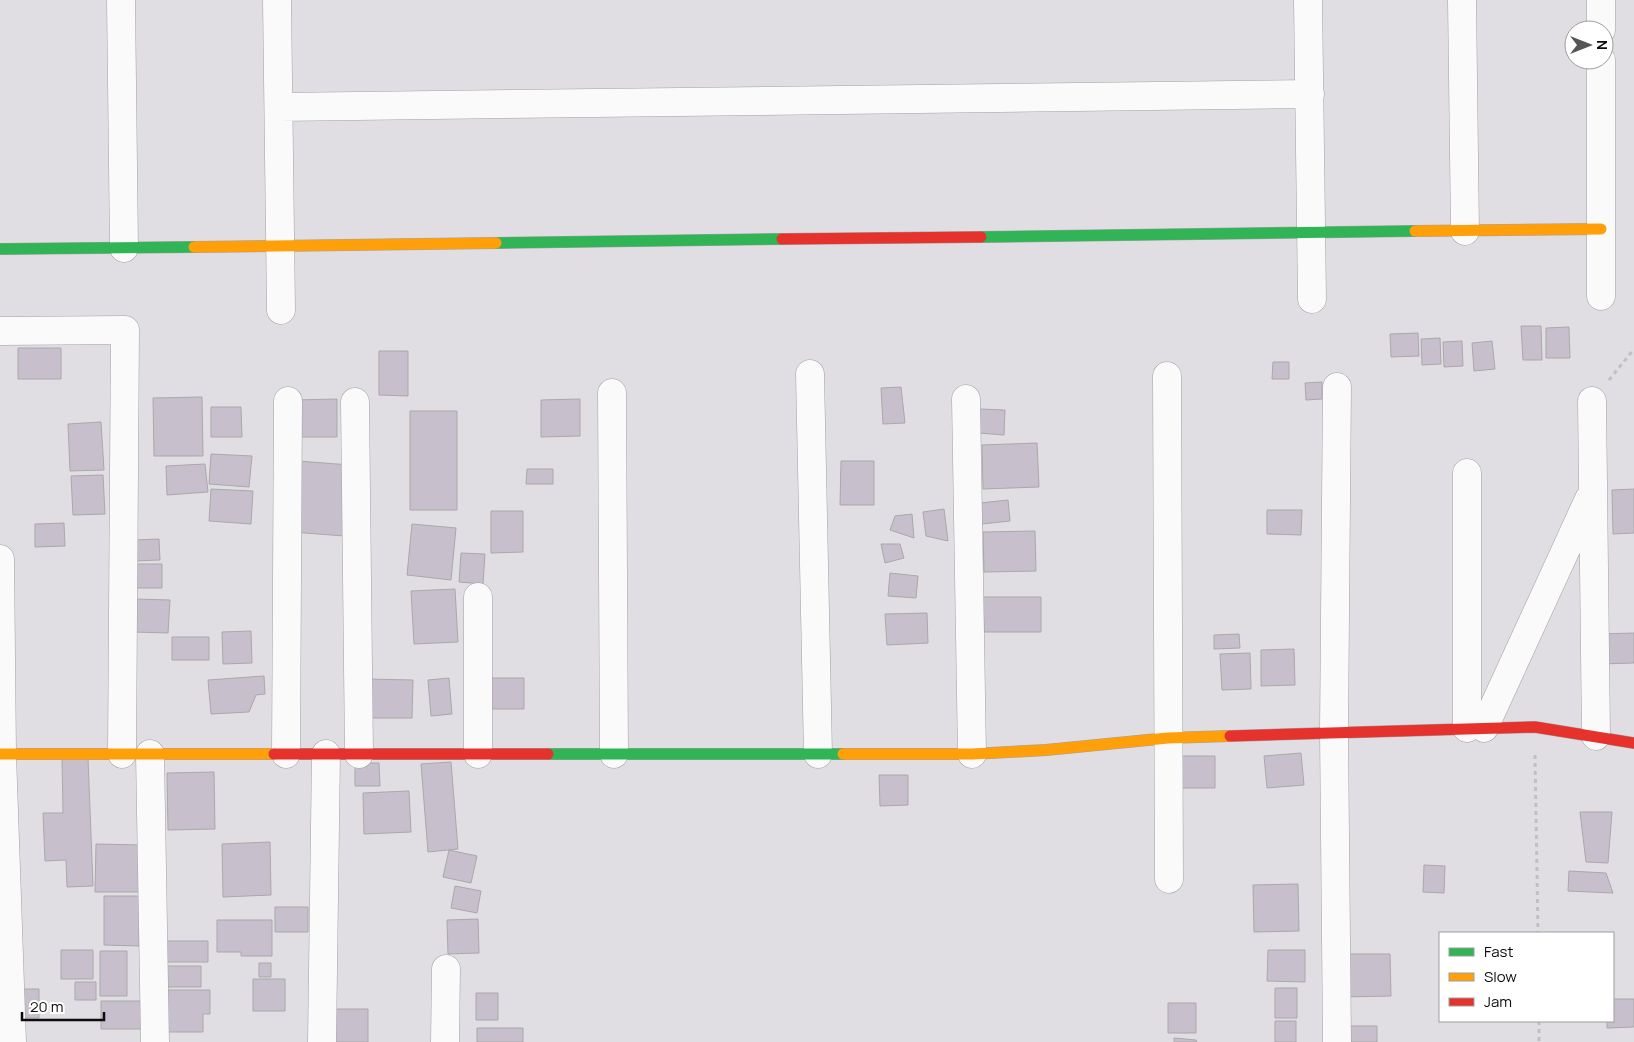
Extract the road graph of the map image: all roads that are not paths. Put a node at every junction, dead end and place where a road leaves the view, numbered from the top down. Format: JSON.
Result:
{"nodes":[{"id":1,"x":121,"y":0,"type":"edge"},
{"id":2,"x":277,"y":0,"type":"edge"},
{"id":3,"x":1308,"y":0,"type":"edge"},
{"id":4,"x":1462,"y":0,"type":"edge"},
{"id":5,"x":1601,"y":0,"type":"edge"},
{"id":6,"x":1601,"y":20,"type":"edge"},
{"id":7,"x":1601,"y":70,"type":"edge"},
{"id":8,"x":1310,"y":94,"type":"junction"},
{"id":9,"x":279,"y":107,"type":"junction"},
{"id":10,"x":1600,"y":229,"type":"junction"},
{"id":11,"x":1465,"y":231,"type":"junction"},
{"id":12,"x":1311,"y":232,"type":"junction"},
{"id":13,"x":280,"y":246,"type":"junction"},
{"id":14,"x":124,"y":248,"type":"junction"},
{"id":15,"x":0,"y":250,"type":"edge"},
{"id":16,"x":1600,"y":296,"type":"dead end"},
{"id":17,"x":1312,"y":300,"type":"dead end"},
{"id":18,"x":281,"y":310,"type":"dead end"},
{"id":19,"x":0,"y":331,"type":"edge"},
{"id":20,"x":810,"y":374,"type":"dead end"},
{"id":21,"x":1167,"y":376,"type":"dead end"},
{"id":22,"x":1337,"y":387,"type":"dead end"},
{"id":23,"x":612,"y":392,"type":"dead end"},
{"id":24,"x":966,"y":399,"type":"dead end"},
{"id":25,"x":288,"y":401,"type":"dead end"},
{"id":26,"x":1592,"y":401,"type":"road end"},
{"id":27,"x":355,"y":402,"type":"dead end"},
{"id":28,"x":1467,"y":473,"type":"dead end"},
{"id":29,"x":1592,"y":493,"type":"junction"},
{"id":30,"x":0,"y":559,"type":"edge"},
{"id":31,"x":478,"y":598,"type":"dead end"},
{"id":32,"x":1476,"y":728,"type":"junction"},
{"id":33,"x":1334,"y":732,"type":"junction"},
{"id":34,"x":1596,"y":736,"type":"junction"},
{"id":35,"x":1168,"y":738,"type":"junction"},
{"id":36,"x":1634,"y":743,"type":"edge"},
{"id":37,"x":1,"y":754,"type":"edge"},
{"id":38,"x":122,"y":754,"type":"junction"},
{"id":39,"x":150,"y":754,"type":"junction"},
{"id":40,"x":286,"y":754,"type":"junction"},
{"id":41,"x":326,"y":754,"type":"junction"},
{"id":42,"x":359,"y":754,"type":"junction"},
{"id":43,"x":478,"y":754,"type":"junction"},
{"id":44,"x":614,"y":754,"type":"junction"},
{"id":45,"x":818,"y":754,"type":"junction"},
{"id":46,"x":972,"y":754,"type":"junction"},
{"id":47,"x":1168,"y":879,"type":"dead end"},
{"id":48,"x":446,"y":969,"type":"dead end"},
{"id":49,"x":12,"y":1042,"type":"edge"},
{"id":50,"x":155,"y":1042,"type":"edge"},
{"id":51,"x":322,"y":1042,"type":"edge"},
{"id":52,"x":445,"y":1042,"type":"edge"},
{"id":53,"x":1337,"y":1042,"type":"edge"}],
"edges":[{"from":1,"to":14,"type":"street"},
{"from":2,"to":9,"type":"street"},
{"from":3,"to":8,"type":"street"},
{"from":4,"to":11,"type":"street"},
{"from":5,"to":6,"type":"street"},
{"from":7,"to":10,"type":"street"},
{"from":8,"to":9,"type":"street"},
{"from":8,"to":12,"type":"street"},
{"from":9,"to":13,"type":"street"},
{"from":10,"to":11,"type":"street"},
{"from":10,"to":16,"type":"street"},
{"from":11,"to":12,"type":"street"},
{"from":12,"to":13,"type":"street"},
{"from":12,"to":17,"type":"street"},
{"from":13,"to":14,"type":"street"},
{"from":13,"to":18,"type":"street"},
{"from":14,"to":15,"type":"street"},
{"from":19,"to":38,"type":"street"},
{"from":20,"to":45,"type":"street"},
{"from":21,"to":35,"type":"street"},
{"from":22,"to":33,"type":"street"},
{"from":23,"to":44,"type":"street"},
{"from":24,"to":46,"type":"street"},
{"from":25,"to":40,"type":"street"},
{"from":26,"to":29,"type":"street"},
{"from":27,"to":42,"type":"street"},
{"from":28,"to":32,"type":"street"},
{"from":29,"to":32,"type":"street"},
{"from":29,"to":34,"type":"street"},
{"from":30,"to":37,"type":"street"},
{"from":31,"to":43,"type":"street"},
{"from":32,"to":33,"type":"street"},
{"from":32,"to":34,"type":"street"},
{"from":33,"to":35,"type":"street"},
{"from":33,"to":53,"type":"street"},
{"from":34,"to":36,"type":"street"},
{"from":35,"to":46,"type":"street"},
{"from":35,"to":47,"type":"street"},
{"from":37,"to":38,"type":"street"},
{"from":37,"to":49,"type":"street"},
{"from":38,"to":39,"type":"street"},
{"from":39,"to":40,"type":"street"},
{"from":39,"to":50,"type":"street"},
{"from":40,"to":41,"type":"street"},
{"from":41,"to":42,"type":"street"},
{"from":41,"to":51,"type":"street"},
{"from":42,"to":43,"type":"street"},
{"from":43,"to":44,"type":"street"},
{"from":44,"to":45,"type":"street"},
{"from":45,"to":46,"type":"street"},
{"from":48,"to":52,"type":"street"}]}
